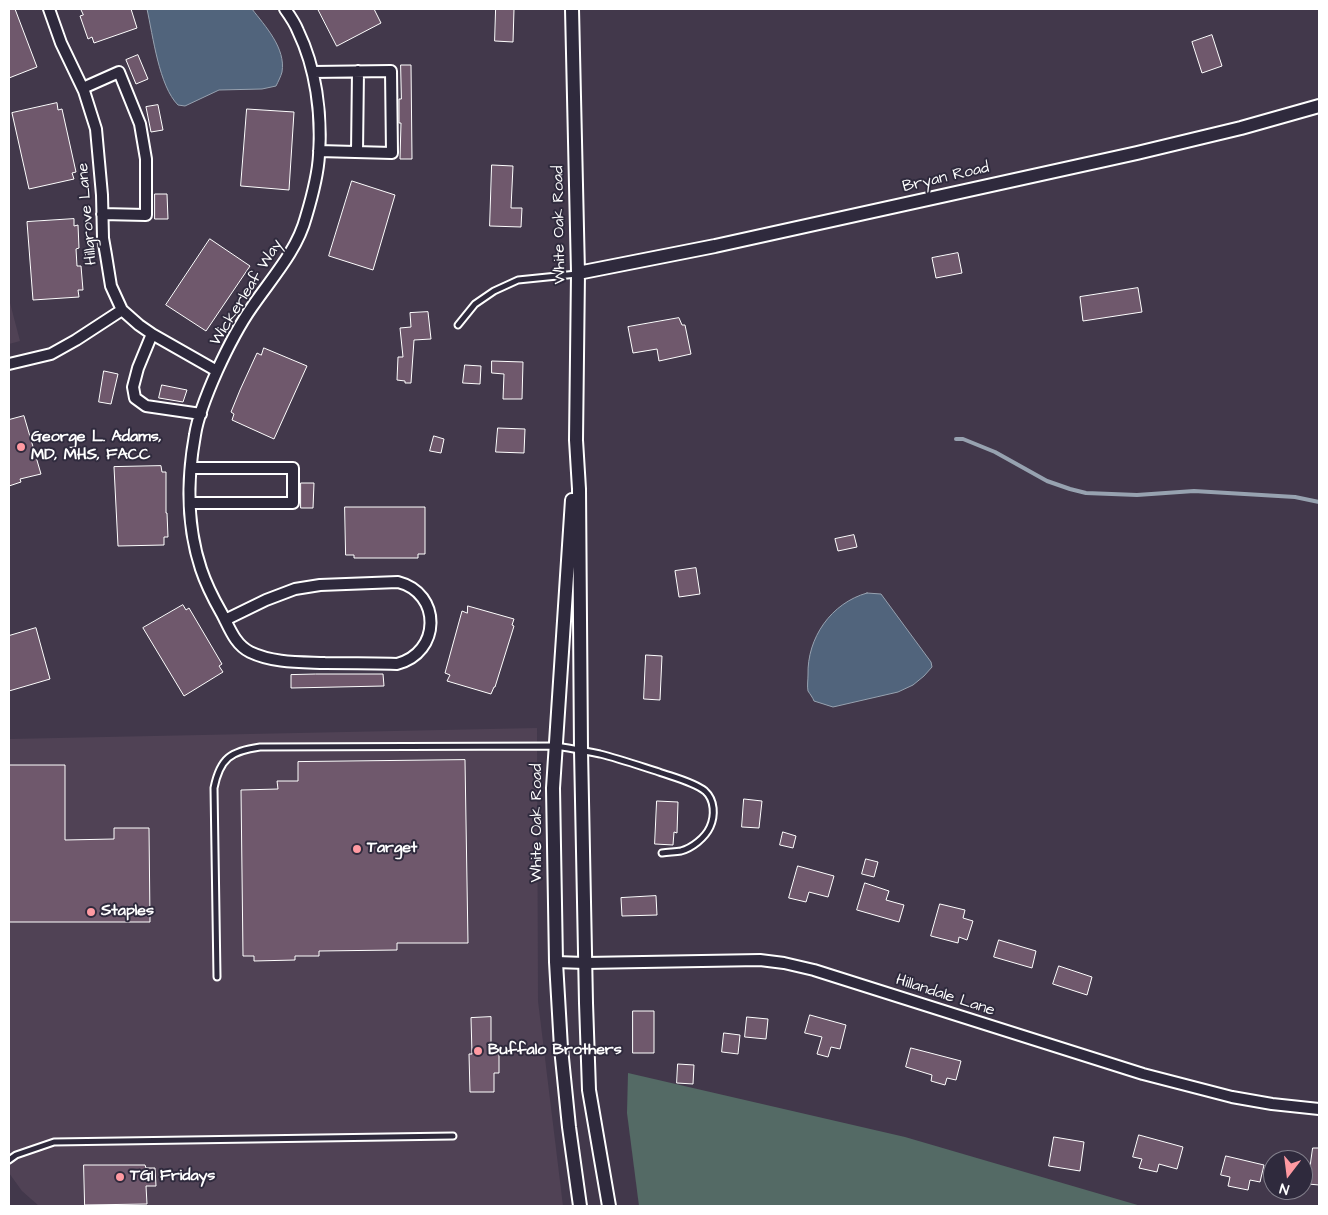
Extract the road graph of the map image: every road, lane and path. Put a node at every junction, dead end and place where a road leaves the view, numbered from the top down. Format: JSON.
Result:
{"nodes":[{"id":1,"x":49,"y":9,"type":"edge"},
{"id":2,"x":285,"y":9,"type":"edge"},
{"id":3,"x":572,"y":9,"type":"edge"},
{"id":4,"x":313,"y":72,"type":"junction"},
{"id":5,"x":358,"y":72,"type":"junction"},
{"id":6,"x":82,"y":88,"type":"junction"},
{"id":7,"x":1319,"y":106,"type":"edge"},
{"id":8,"x":319,"y":151,"type":"junction"},
{"id":9,"x":357,"y":152,"type":"junction"},
{"id":10,"x":102,"y":214,"type":"junction"},
{"id":11,"x":578,"y":274,"type":"junction"},
{"id":12,"x":122,"y":310,"type":"junction"},
{"id":13,"x":458,"y":325,"type":"dead end"},
{"id":14,"x":152,"y":334,"type":"junction"},
{"id":15,"x":9,"y":364,"type":"edge"},
{"id":16,"x":217,"y":371,"type":"junction"},
{"id":17,"x":201,"y":414,"type":"junction"},
{"id":18,"x":576,"y":440,"type":"junction"},
{"id":19,"x":192,"y":468,"type":"junction"},
{"id":20,"x":190,"y":502,"type":"junction"},
{"id":21,"x":225,"y":620,"type":"junction"},
{"id":22,"x":555,"y":746,"type":"junction"},
{"id":23,"x":581,"y":750,"type":"junction"},
{"id":24,"x":662,"y":853,"type":"dead end"},
{"id":25,"x":556,"y":962,"type":"junction"},
{"id":26,"x":586,"y":963,"type":"junction"},
{"id":27,"x":216,"y":977,"type":"dead end"},
{"id":28,"x":1319,"y":1109,"type":"edge"},
{"id":29,"x":453,"y":1136,"type":"dead end"},
{"id":30,"x":9,"y":1160,"type":"edge"},
{"id":31,"x":580,"y":1206,"type":"edge"},
{"id":32,"x":609,"y":1206,"type":"edge"}],
"edges":[{"from":1,"to":6,"type":"street","name":"Hillgrove Lane"},
{"from":2,"to":4,"type":"street","name":"Wickerleaf Way"},
{"from":3,"to":11,"type":"street","name":"White Oak Road"},
{"from":4,"to":5,"type":"street"},
{"from":4,"to":8,"type":"street","name":"Wickerleaf Way"},
{"from":5,"to":9,"type":"street"},
{"from":5,"to":9,"type":"street"},
{"from":6,"to":10,"type":"street","name":"Hillgrove Lane"},
{"from":6,"to":10,"type":"street"},
{"from":7,"to":11,"type":"street","name":"Bryan Road"},
{"from":8,"to":9,"type":"street"},
{"from":8,"to":16,"type":"street","name":"Wickerleaf Way"},
{"from":10,"to":12,"type":"street","name":"Hillgrove Lane"},
{"from":11,"to":13,"type":"lane"},
{"from":11,"to":18,"type":"street","name":"White Oak Road"},
{"from":12,"to":14,"type":"street","name":"Hillgrove Lane"},
{"from":12,"to":15,"type":"street"},
{"from":14,"to":16,"type":"street","name":"Hillgrove Lane"},
{"from":14,"to":17,"type":"street"},
{"from":16,"to":17,"type":"street","name":"Wickerleaf Way"},
{"from":17,"to":19,"type":"street","name":"Wickerleaf Way"},
{"from":18,"to":22,"type":"street","name":"White Oak Road"},
{"from":18,"to":23,"type":"street","name":"White Oak Road"},
{"from":19,"to":20,"type":"street","name":"Wickerleaf Way"},
{"from":19,"to":20,"type":"street"},
{"from":20,"to":21,"type":"street","name":"Wickerleaf Way"},
{"from":21,"to":21,"type":"street","name":"Wickerleaf Way"},
{"from":22,"to":23,"type":"lane"},
{"from":22,"to":25,"type":"street","name":"White Oak Road"},
{"from":22,"to":27,"type":"lane"},
{"from":23,"to":24,"type":"lane"},
{"from":23,"to":26,"type":"street","name":"White Oak Road"},
{"from":25,"to":26,"type":"street","name":"Hillandale Lane"},
{"from":25,"to":31,"type":"street","name":"White Oak Road"},
{"from":26,"to":28,"type":"street","name":"Hillandale Lane"},
{"from":26,"to":32,"type":"street","name":"White Oak Road"},
{"from":29,"to":30,"type":"lane"}]}
